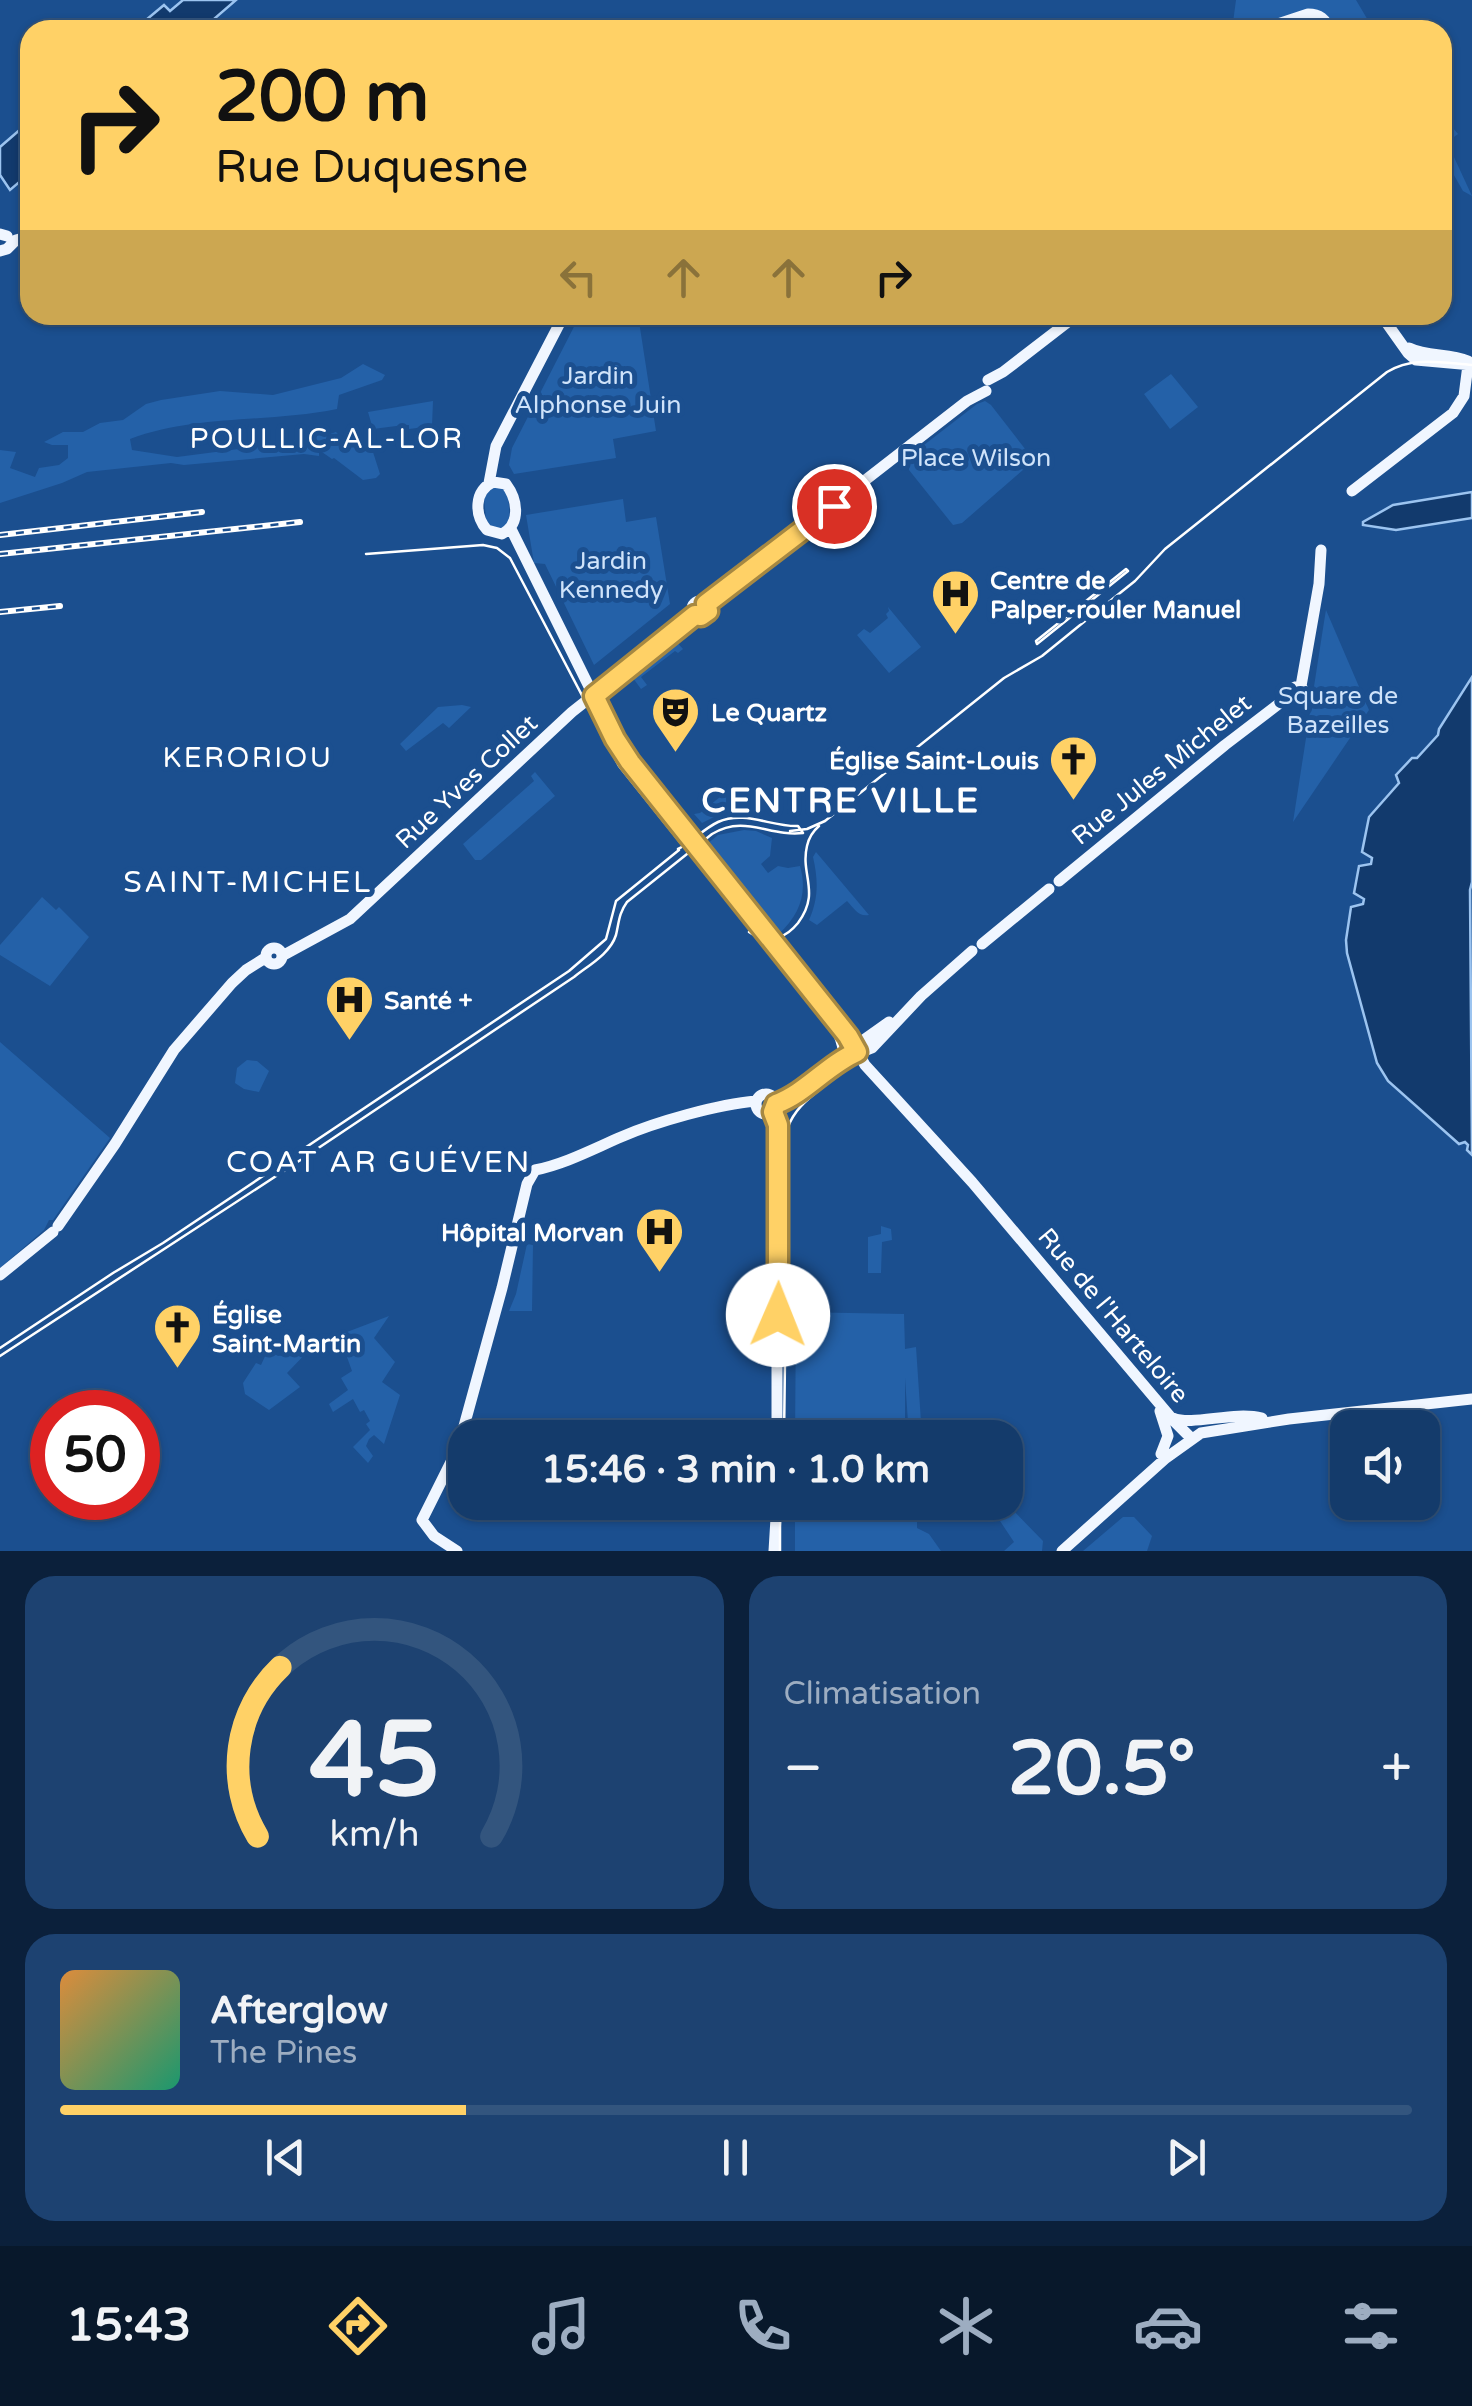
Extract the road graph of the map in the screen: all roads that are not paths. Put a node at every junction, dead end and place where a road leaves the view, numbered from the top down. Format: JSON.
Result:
{"nodes":[{"id":1,"x":1290,"y":20,"type":"edge"},
{"id":2,"x":1325,"y":20,"type":"edge"},
{"id":3,"x":559,"y":325,"type":"edge"},
{"id":4,"x":1064,"y":325,"type":"edge"},
{"id":5,"x":1388,"y":325,"type":"edge"},
{"id":6,"x":1470,"y":364,"type":"edge"},
{"id":7,"x":502,"y":437,"type":"junction"},
{"id":8,"x":489,"y":483,"type":"junction"},
{"id":9,"x":503,"y":483,"type":"junction"},
{"id":10,"x":1352,"y":491,"type":"dead end"},
{"id":11,"x":510,"y":529,"type":"junction"},
{"id":12,"x":1321,"y":550,"type":"dead end"},
{"id":13,"x":594,"y":696,"type":"junction"},
{"id":14,"x":857,"y":1052,"type":"junction"},
{"id":15,"x":774,"y":1108,"type":"junction"},
{"id":16,"x":0,"y":1275,"type":"edge"},
{"id":17,"x":1152,"y":1395,"type":"junction"},
{"id":18,"x":1472,"y":1400,"type":"edge"},
{"id":19,"x":1169,"y":1416,"type":"junction"},
{"id":20,"x":1262,"y":1418,"type":"junction"},
{"id":21,"x":777,"y":1420,"type":"edge"},
{"id":22,"x":1285,"y":1420,"type":"junction"},
{"id":23,"x":1188,"y":1435,"type":"junction"},
{"id":24,"x":1163,"y":1456,"type":"junction"},
{"id":25,"x":775,"y":1520,"type":"edge"},
{"id":26,"x":427,"y":1528,"type":"junction"},
{"id":27,"x":457,"y":1551,"type":"edge"},
{"id":28,"x":469,"y":1551,"type":"edge"},
{"id":29,"x":774,"y":1551,"type":"edge"},
{"id":30,"x":1051,"y":1551,"type":"edge"},
{"id":31,"x":1062,"y":1551,"type":"edge"}],
"edges":[{"from":1,"to":2,"type":"main road"},
{"from":3,"to":7,"type":"main road"},
{"from":4,"to":13,"type":"main road","name":"Rue Yves Collet"},
{"from":5,"to":6,"type":"main road"},
{"from":6,"to":10,"type":"main road"},
{"from":7,"to":8,"type":"main road"},
{"from":7,"to":9,"type":"main road"},
{"from":8,"to":9,"type":"main road"},
{"from":8,"to":11,"type":"main road"},
{"from":9,"to":11,"type":"main road"},
{"from":11,"to":13,"type":"main road","name":"Rue de l'Harteloire"},
{"from":12,"to":14,"type":"main road","name":"Rue Jules Michelet"},
{"from":13,"to":14,"type":"main road","name":"Rue de l'Harteloire"},
{"from":13,"to":16,"type":"main road","name":"Rue Yves Collet"},
{"from":14,"to":15,"type":"main road","name":"Rue Jules Michelet"},
{"from":14,"to":17,"type":"main road","name":"Rue de l'Harteloire"},
{"from":15,"to":21,"type":"main road"},
{"from":15,"to":26,"type":"main road"},
{"from":17,"to":19,"type":"main road","name":"Rue de l'Harteloire"},
{"from":17,"to":24,"type":"main road"},
{"from":18,"to":22,"type":"main road"},
{"from":19,"to":20,"type":"main road"},
{"from":19,"to":23,"type":"main road","name":"Rue de l'Harteloire"},
{"from":20,"to":22,"type":"main road"},
{"from":20,"to":23,"type":"main road"},
{"from":22,"to":23,"type":"main road"},
{"from":23,"to":24,"type":"main road"},
{"from":24,"to":30,"type":"main road"},
{"from":24,"to":31,"type":"main road"},
{"from":25,"to":29,"type":"main road"},
{"from":26,"to":27,"type":"main road"},
{"from":26,"to":28,"type":"main road"}]}
